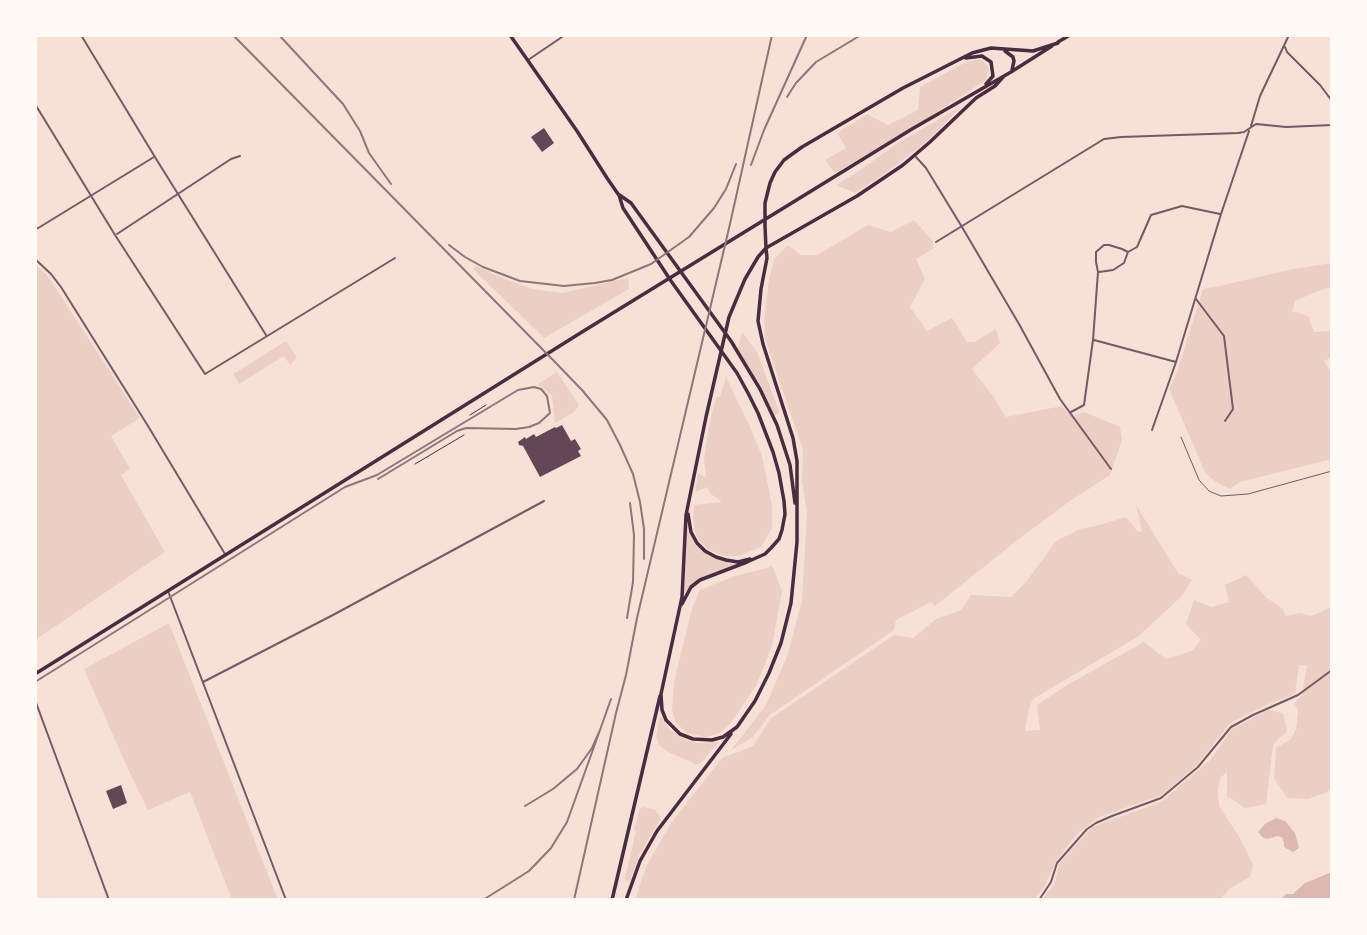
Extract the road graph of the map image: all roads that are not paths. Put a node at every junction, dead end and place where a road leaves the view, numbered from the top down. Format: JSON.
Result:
{"nodes":[{"id":1,"x":81,"y":35,"type":"edge"},
{"id":2,"x":510,"y":35,"type":"edge"},
{"id":3,"x":565,"y":35,"type":"edge"},
{"id":4,"x":1070,"y":35,"type":"edge"},
{"id":5,"x":1289,"y":35,"type":"edge"},
{"id":6,"x":1058,"y":43,"type":"junction"},
{"id":7,"x":1285,"y":46,"type":"junction"},
{"id":8,"x":1000,"y":49,"type":"junction"},
{"id":9,"x":961,"y":59,"type":"junction"},
{"id":10,"x":527,"y":60,"type":"junction"},
{"id":11,"x":1012,"y":72,"type":"junction"},
{"id":12,"x":1004,"y":76,"type":"junction"},
{"id":13,"x":976,"y":91,"type":"junction"},
{"id":14,"x":1332,"y":101,"type":"edge"},
{"id":15,"x":35,"y":104,"type":"edge"},
{"id":16,"x":1332,"y":125,"type":"edge"},
{"id":17,"x":1250,"y":128,"type":"junction"},
{"id":18,"x":155,"y":156,"type":"junction"},
{"id":19,"x":240,"y":156,"type":"dead end"},
{"id":20,"x":915,"y":156,"type":"junction"},
{"id":21,"x":618,"y":194,"type":"junction"},
{"id":22,"x":179,"y":195,"type":"junction"},
{"id":23,"x":91,"y":196,"type":"junction"},
{"id":24,"x":1221,"y":214,"type":"junction"},
{"id":25,"x":962,"y":227,"type":"junction"},
{"id":26,"x":35,"y":230,"type":"edge"},
{"id":27,"x":115,"y":235,"type":"junction"},
{"id":28,"x":936,"y":242,"type":"dead end"},
{"id":29,"x":766,"y":248,"type":"junction"},
{"id":30,"x":1128,"y":252,"type":"junction"},
{"id":31,"x":396,"y":258,"type":"dead end"},
{"id":32,"x":35,"y":259,"type":"edge"},
{"id":33,"x":1098,"y":272,"type":"junction"},
{"id":34,"x":1195,"y":298,"type":"junction"},
{"id":35,"x":267,"y":336,"type":"junction"},
{"id":36,"x":1093,"y":340,"type":"junction"},
{"id":37,"x":1176,"y":362,"type":"junction"},
{"id":38,"x":1069,"y":413,"type":"junction"},
{"id":39,"x":1225,"y":421,"type":"dead end"},
{"id":40,"x":1152,"y":430,"type":"dead end"},
{"id":41,"x":1181,"y":437,"type":"dead end"},
{"id":42,"x":1111,"y":469,"type":"dead end"},
{"id":43,"x":1332,"y":471,"type":"edge"},
{"id":44,"x":544,"y":501,"type":"dead end"},
{"id":45,"x":688,"y":502,"type":"junction"},
{"id":46,"x":797,"y":517,"type":"junction"},
{"id":47,"x":226,"y":555,"type":"junction"},
{"id":48,"x":759,"y":556,"type":"junction"},
{"id":49,"x":168,"y":591,"type":"junction"},
{"id":50,"x":680,"y":610,"type":"junction"},
{"id":51,"x":1332,"y":670,"type":"edge"},
{"id":52,"x":35,"y":674,"type":"edge"},
{"id":53,"x":203,"y":682,"type":"junction"},
{"id":54,"x":662,"y":687,"type":"junction"},
{"id":55,"x":35,"y":700,"type":"edge"},
{"id":56,"x":737,"y":727,"type":"junction"},
{"id":57,"x":109,"y":900,"type":"edge"},
{"id":58,"x":286,"y":900,"type":"edge"},
{"id":59,"x":612,"y":900,"type":"edge"},
{"id":60,"x":626,"y":900,"type":"edge"},
{"id":61,"x":1039,"y":900,"type":"edge"}],
"edges":[{"from":1,"to":18,"type":"street"},
{"from":2,"to":10,"type":"main road"},
{"from":3,"to":10,"type":"street"},
{"from":4,"to":6,"type":"main road"},
{"from":5,"to":7,"type":"street"},
{"from":6,"to":8,"type":"main road"},
{"from":6,"to":11,"type":"main road"},
{"from":7,"to":14,"type":"street"},
{"from":7,"to":17,"type":"street"},
{"from":8,"to":9,"type":"main road"},
{"from":8,"to":11,"type":"main road"},
{"from":9,"to":13,"type":"main road"},
{"from":9,"to":29,"type":"main road"},
{"from":10,"to":21,"type":"main road"},
{"from":11,"to":12,"type":"main road"},
{"from":12,"to":13,"type":"main road"},
{"from":12,"to":20,"type":"main road"},
{"from":13,"to":47,"type":"main road"},
{"from":15,"to":23,"type":"street"},
{"from":16,"to":17,"type":"street"},
{"from":17,"to":24,"type":"street"},
{"from":17,"to":25,"type":"street"},
{"from":18,"to":22,"type":"street"},
{"from":18,"to":23,"type":"street"},
{"from":19,"to":22,"type":"street"},
{"from":20,"to":25,"type":"street"},
{"from":20,"to":29,"type":"main road"},
{"from":21,"to":46,"type":"main road"},
{"from":21,"to":48,"type":"main road"},
{"from":22,"to":27,"type":"street"},
{"from":22,"to":35,"type":"street"},
{"from":23,"to":26,"type":"street"},
{"from":23,"to":27,"type":"street"},
{"from":24,"to":30,"type":"street"},
{"from":24,"to":34,"type":"street"},
{"from":25,"to":28,"type":"street"},
{"from":25,"to":38,"type":"street"},
{"from":27,"to":35,"type":"street"},
{"from":29,"to":45,"type":"main road"},
{"from":29,"to":46,"type":"main road"},
{"from":30,"to":33,"type":"street"},
{"from":30,"to":33,"type":"street"},
{"from":31,"to":35,"type":"street"},
{"from":32,"to":47,"type":"street"},
{"from":33,"to":36,"type":"street"},
{"from":34,"to":37,"type":"street"},
{"from":34,"to":39,"type":"street"},
{"from":36,"to":37,"type":"street"},
{"from":36,"to":38,"type":"street"},
{"from":37,"to":40,"type":"street"},
{"from":38,"to":42,"type":"street"},
{"from":41,"to":43,"type":"lane"},
{"from":44,"to":53,"type":"street"},
{"from":45,"to":48,"type":"main road"},
{"from":45,"to":50,"type":"main road"},
{"from":46,"to":56,"type":"main road"},
{"from":47,"to":49,"type":"main road"},
{"from":48,"to":50,"type":"main road"},
{"from":49,"to":52,"type":"main road"},
{"from":49,"to":53,"type":"street"},
{"from":50,"to":54,"type":"main road"},
{"from":51,"to":61,"type":"street"},
{"from":53,"to":58,"type":"street"},
{"from":54,"to":56,"type":"main road"},
{"from":54,"to":59,"type":"main road"},
{"from":55,"to":57,"type":"street"},
{"from":56,"to":60,"type":"main road"}]}
